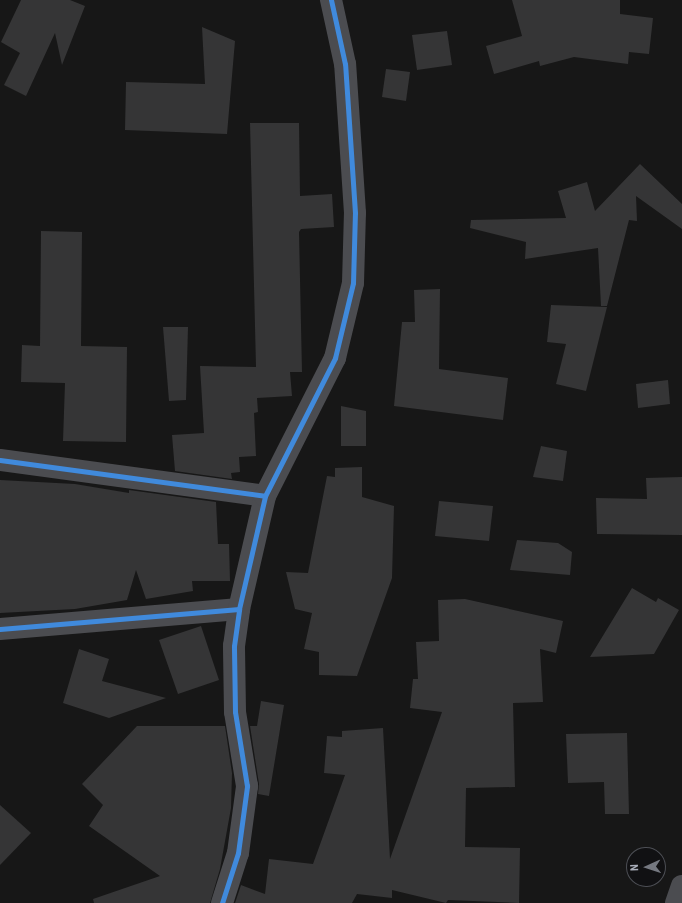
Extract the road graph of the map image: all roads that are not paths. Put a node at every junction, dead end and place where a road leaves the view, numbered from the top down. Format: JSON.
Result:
{"nodes":[{"id":1,"x":331,"y":0,"type":"edge"},
{"id":2,"x":0,"y":460,"type":"edge"},
{"id":3,"x":265,"y":496,"type":"junction"},
{"id":4,"x":239,"y":609,"type":"junction"},
{"id":5,"x":0,"y":629,"type":"edge"},
{"id":6,"x":682,"y":886,"type":"edge"},
{"id":7,"x":222,"y":903,"type":"edge"},
{"id":8,"x":676,"y":903,"type":"edge"}],
"edges":[{"from":1,"to":3,"type":"street"},
{"from":2,"to":3,"type":"street"},
{"from":3,"to":4,"type":"street"},
{"from":4,"to":5,"type":"street"},
{"from":4,"to":7,"type":"street"},
{"from":6,"to":8,"type":"street"}]}
